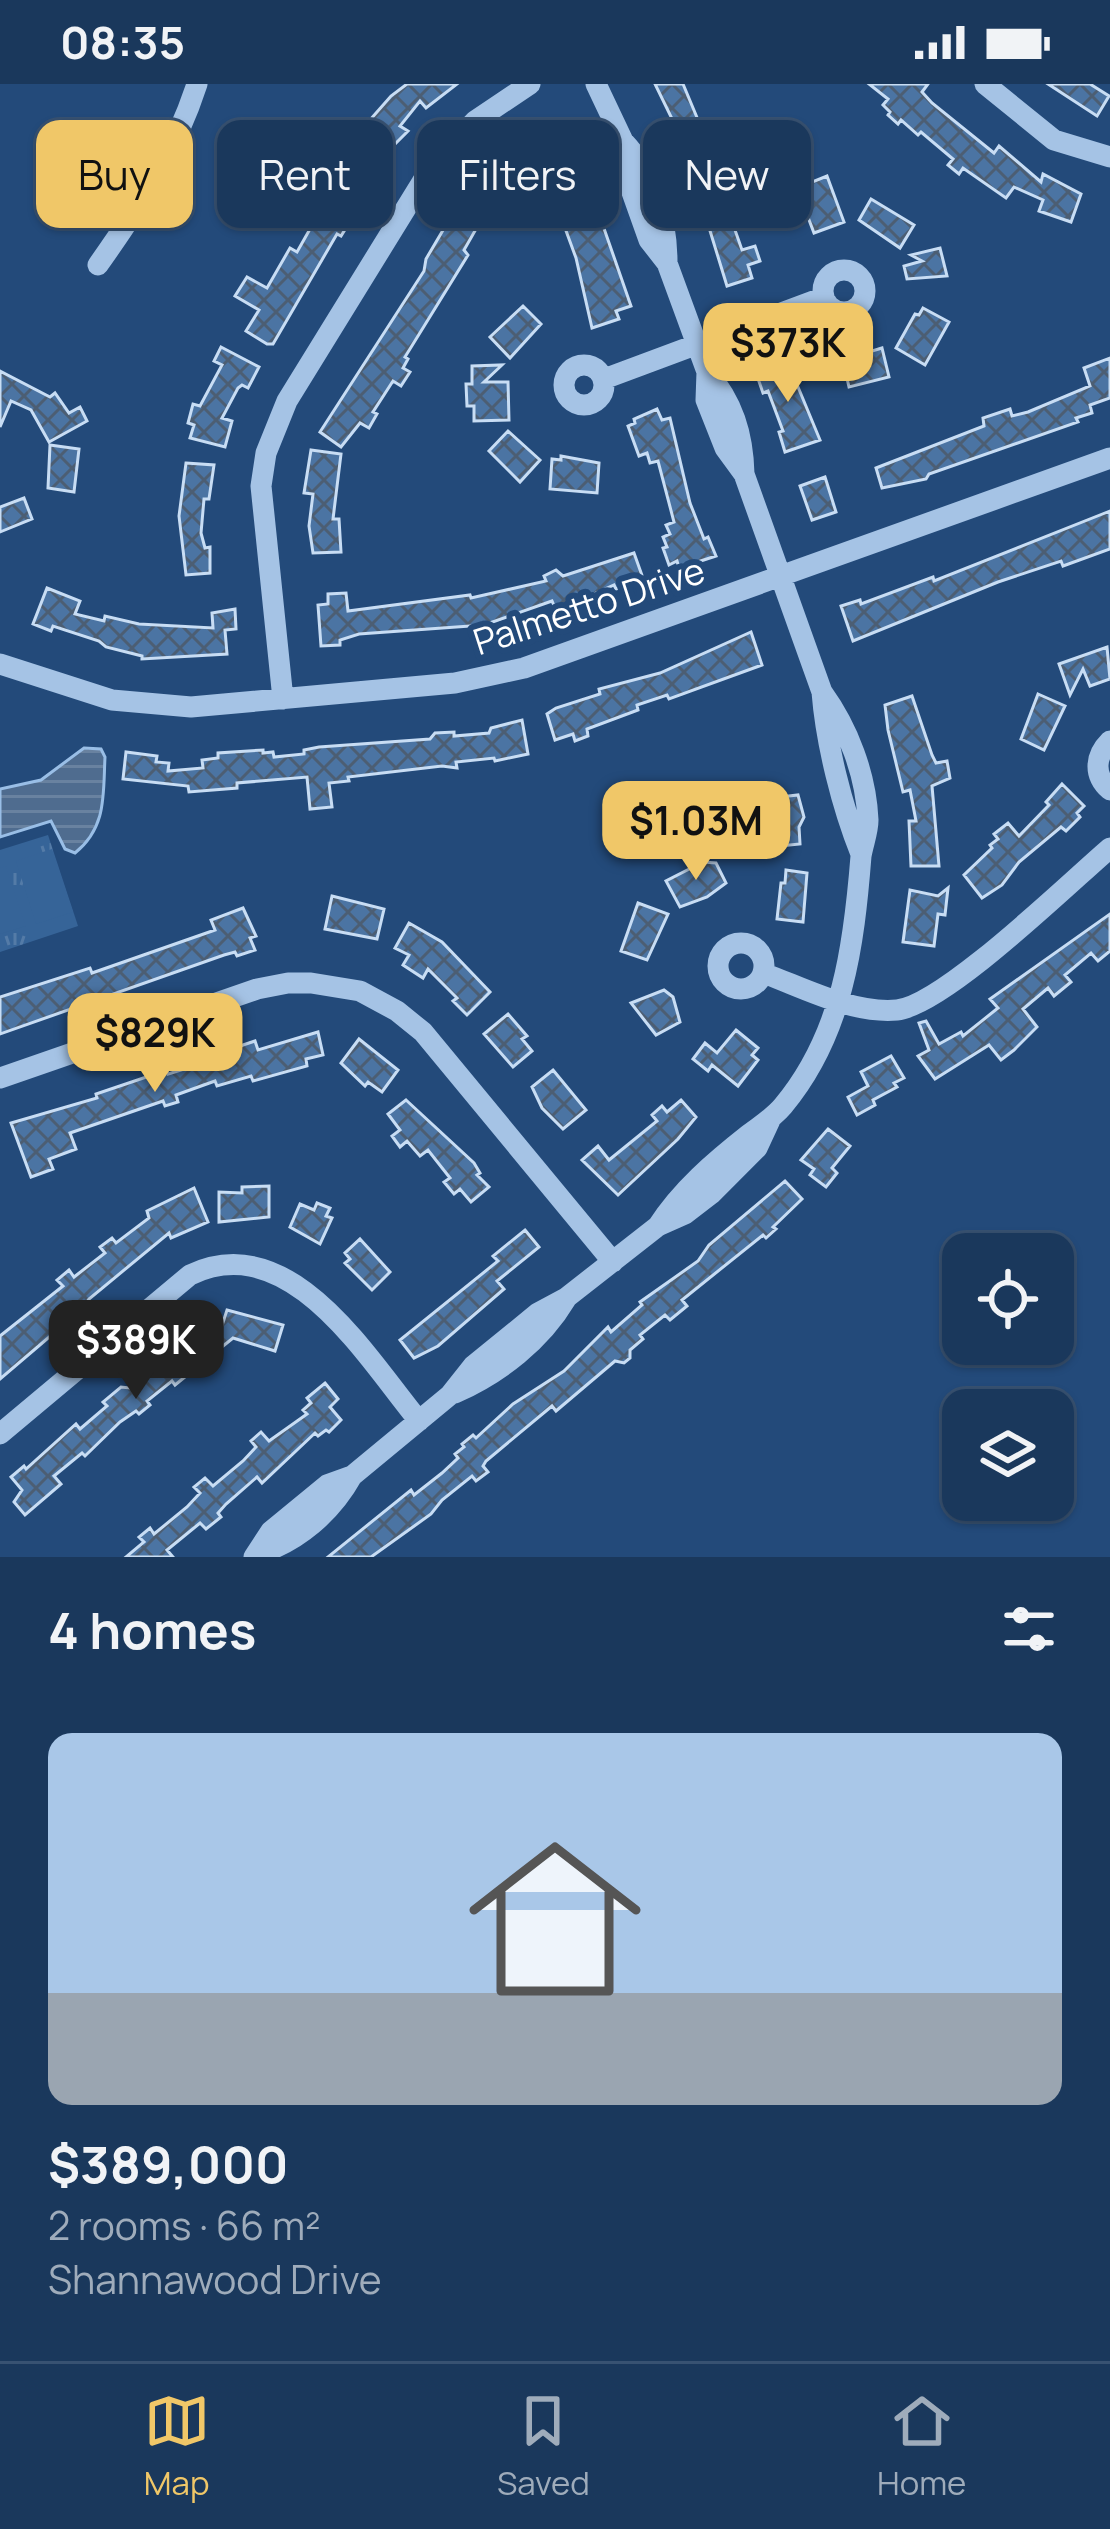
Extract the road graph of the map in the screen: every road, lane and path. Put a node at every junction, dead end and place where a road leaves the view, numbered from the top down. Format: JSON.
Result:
{"nodes":[{"id":1,"x":197,"y":84,"type":"edge"},
{"id":2,"x":530,"y":84,"type":"edge"},
{"id":3,"x":596,"y":84,"type":"edge"},
{"id":4,"x":992,"y":86,"type":"edge"},
{"id":5,"x":1110,"y":158,"type":"edge"},
{"id":6,"x":98,"y":266,"type":"dead end"},
{"id":7,"x":824,"y":297,"type":"dead end"},
{"id":8,"x":697,"y":344,"type":"junction"},
{"id":9,"x":604,"y":379,"type":"dead end"},
{"id":10,"x":1110,"y":458,"type":"edge"},
{"id":11,"x":781,"y":576,"type":"junction"},
{"id":12,"x":0,"y":664,"type":"edge"},
{"id":13,"x":283,"y":700,"type":"junction"},
{"id":14,"x":1110,"y":741,"type":"edge"},
{"id":15,"x":1110,"y":790,"type":"edge"},
{"id":16,"x":1110,"y":848,"type":"edge"},
{"id":17,"x":763,"y":973,"type":"dead end"},
{"id":18,"x":840,"y":1001,"type":"junction"},
{"id":19,"x":0,"y":1078,"type":"edge"},
{"id":20,"x":613,"y":1262,"type":"junction"},
{"id":21,"x":418,"y":1420,"type":"junction"},
{"id":22,"x":0,"y":1434,"type":"edge"},
{"id":23,"x":256,"y":1555,"type":"edge"}],
"edges":[{"from":1,"to":6,"type":"street"},
{"from":2,"to":13,"type":"street"},
{"from":3,"to":8,"type":"street"},
{"from":4,"to":5,"type":"street"},
{"from":7,"to":8,"type":"street"},
{"from":8,"to":9,"type":"street"},
{"from":8,"to":11,"type":"street"},
{"from":10,"to":11,"type":"street","name":"Palmetto Drive"},
{"from":11,"to":13,"type":"street","name":"Palmetto Drive"},
{"from":11,"to":18,"type":"street"},
{"from":12,"to":13,"type":"street","name":"Palmetto Drive"},
{"from":14,"to":15,"type":"street"},
{"from":16,"to":18,"type":"street"},
{"from":17,"to":18,"type":"street"},
{"from":18,"to":20,"type":"street"},
{"from":19,"to":20,"type":"street"},
{"from":20,"to":21,"type":"street"},
{"from":21,"to":22,"type":"street"},
{"from":21,"to":23,"type":"street"}]}
